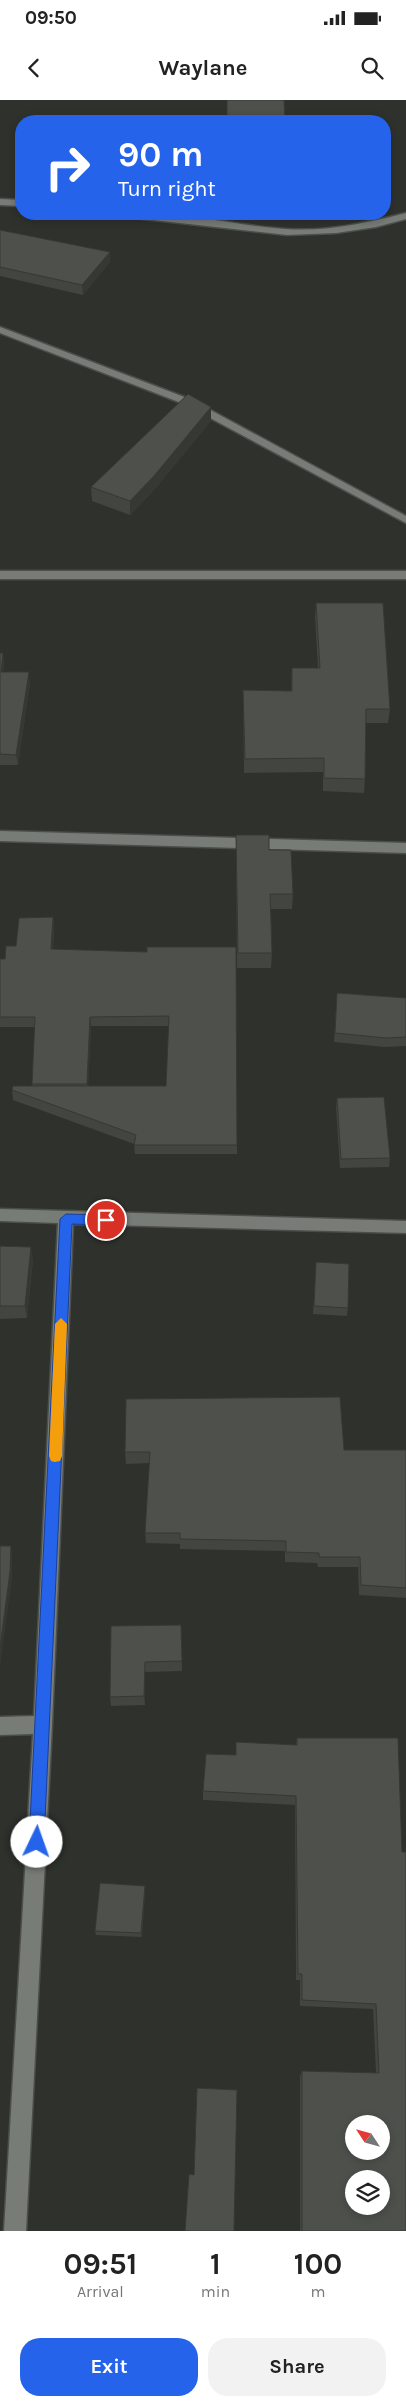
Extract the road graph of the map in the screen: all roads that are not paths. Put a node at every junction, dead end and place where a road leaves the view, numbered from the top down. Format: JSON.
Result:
{"nodes":[{"id":1,"x":0,"y":202,"type":"edge"},
{"id":2,"x":15,"y":203,"type":"edge"},
{"id":3,"x":406,"y":216,"type":"edge"},
{"id":4,"x":180,"y":220,"type":"edge"},
{"id":5,"x":391,"y":220,"type":"edge"},
{"id":6,"x":391,"y":220,"type":"edge"},
{"id":7,"x":0,"y":330,"type":"edge"},
{"id":8,"x":406,"y":520,"type":"edge"},
{"id":9,"x":0,"y":575,"type":"edge"},
{"id":10,"x":406,"y":575,"type":"edge"},
{"id":11,"x":0,"y":836,"type":"edge"},
{"id":12,"x":406,"y":848,"type":"edge"},
{"id":13,"x":0,"y":1215,"type":"edge"},
{"id":14,"x":66,"y":1219,"type":"junction"},
{"id":15,"x":406,"y":1228,"type":"edge"},
{"id":16,"x":43,"y":1725,"type":"junction"},
{"id":17,"x":0,"y":1726,"type":"edge"},
{"id":18,"x":15,"y":2231,"type":"edge"}],
"edges":[{"from":1,"to":2,"type":"street"},
{"from":3,"to":5,"type":"street"},
{"from":4,"to":6,"type":"street"},
{"from":7,"to":8,"type":"street"},
{"from":9,"to":10,"type":"street"},
{"from":11,"to":12,"type":"street"},
{"from":13,"to":14,"type":"street"},
{"from":14,"to":15,"type":"street"},
{"from":14,"to":16,"type":"street"},
{"from":16,"to":17,"type":"street"},
{"from":16,"to":18,"type":"street"}]}
